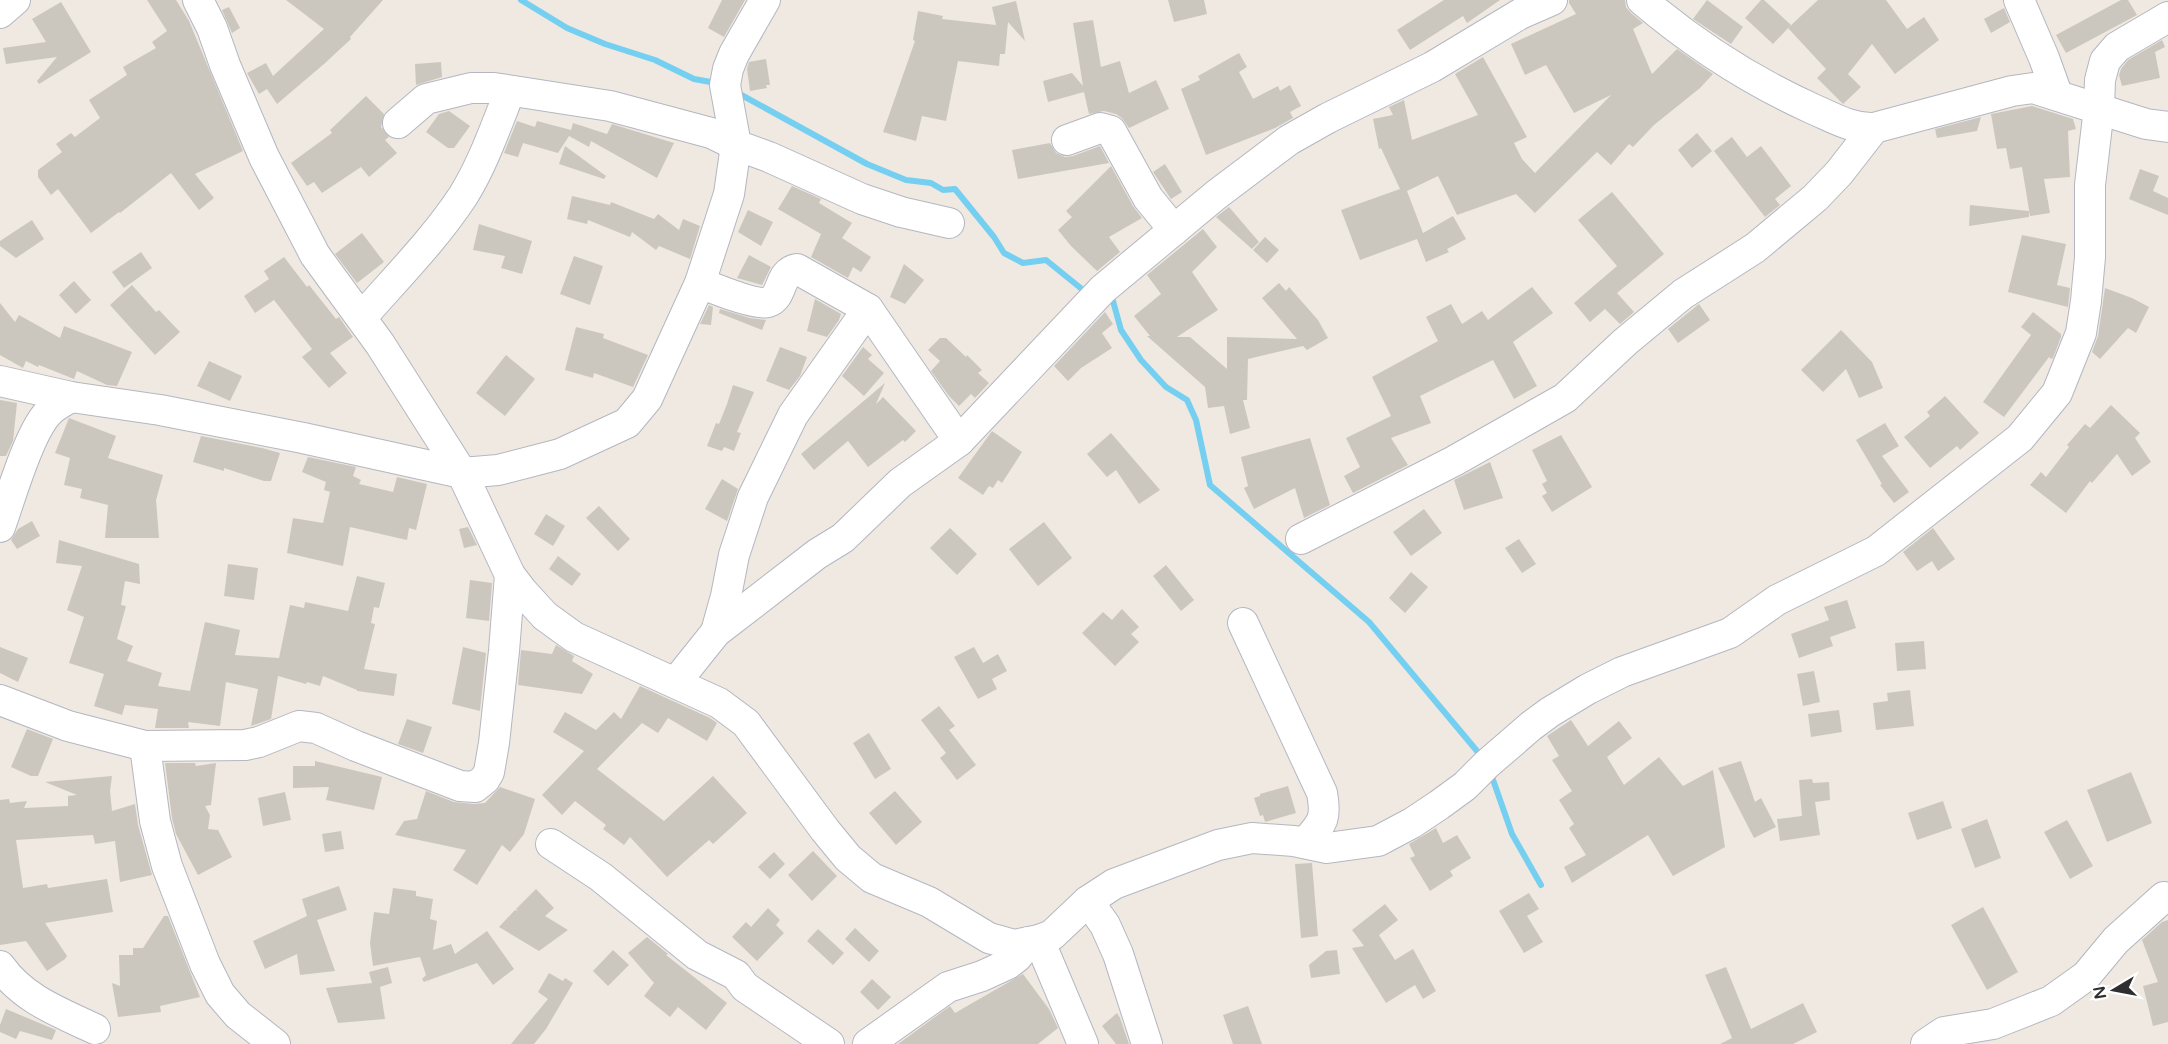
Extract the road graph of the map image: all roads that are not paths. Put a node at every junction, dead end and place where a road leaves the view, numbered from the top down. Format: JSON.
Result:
{"nodes":[{"id":1,"x":15,"y":0,"type":"edge"},
{"id":2,"x":198,"y":0,"type":"edge"},
{"id":3,"x":765,"y":0,"type":"edge"},
{"id":4,"x":1552,"y":0,"type":"edge"},
{"id":5,"x":1642,"y":0,"type":"edge"},
{"id":6,"x":2019,"y":0,"type":"edge"},
{"id":7,"x":0,"y":13,"type":"edge"},
{"id":8,"x":2168,"y":18,"type":"edge"},
{"id":9,"x":510,"y":91,"type":"junction"},
{"id":10,"x":2056,"y":94,"type":"junction"},
{"id":11,"x":2099,"y":108,"type":"junction"},
{"id":12,"x":398,"y":123,"type":"dead end"},
{"id":13,"x":1874,"y":128,"type":"junction"},
{"id":14,"x":2168,"y":128,"type":"edge"},
{"id":15,"x":1067,"y":140,"type":"dead end"},
{"id":16,"x":736,"y":145,"type":"junction"},
{"id":17,"x":949,"y":223,"type":"dead end"},
{"id":18,"x":1174,"y":230,"type":"junction"},
{"id":19,"x":700,"y":283,"type":"junction"},
{"id":20,"x":868,"y":309,"type":"junction"},
{"id":21,"x":362,"y":317,"type":"junction"},
{"id":22,"x":0,"y":381,"type":"edge"},
{"id":23,"x":71,"y":397,"type":"junction"},
{"id":24,"x":959,"y":441,"type":"junction"},
{"id":25,"x":462,"y":473,"type":"junction"},
{"id":26,"x":0,"y":527,"type":"edge"},
{"id":27,"x":1301,"y":539,"type":"dead end"},
{"id":28,"x":510,"y":575,"type":"junction"},
{"id":29,"x":1243,"y":623,"type":"dead end"},
{"id":30,"x":716,"y":632,"type":"junction"},
{"id":31,"x":676,"y":682,"type":"junction"},
{"id":32,"x":0,"y":700,"type":"edge"},
{"id":33,"x":145,"y":746,"type":"junction"},
{"id":34,"x":1305,"y":843,"type":"junction"},
{"id":35,"x":551,"y":844,"type":"dead end"},
{"id":36,"x":2164,"y":897,"type":"dead end"},
{"id":37,"x":1088,"y":901,"type":"junction"},
{"id":38,"x":1034,"y":941,"type":"junction"},
{"id":39,"x":0,"y":966,"type":"edge"},
{"id":40,"x":95,"y":1029,"type":"dead end"},
{"id":41,"x":873,"y":1043,"type":"edge"},
{"id":42,"x":275,"y":1044,"type":"edge"},
{"id":43,"x":829,"y":1044,"type":"edge"},
{"id":44,"x":1083,"y":1044,"type":"edge"},
{"id":45,"x":1147,"y":1044,"type":"edge"},
{"id":46,"x":1926,"y":1044,"type":"edge"}],
"edges":[{"from":1,"to":7,"type":"street"},
{"from":2,"to":21,"type":"street"},
{"from":3,"to":16,"type":"street"},
{"from":4,"to":18,"type":"street"},
{"from":5,"to":13,"type":"street"},
{"from":6,"to":10,"type":"street"},
{"from":8,"to":11,"type":"street"},
{"from":9,"to":12,"type":"street"},
{"from":9,"to":16,"type":"street"},
{"from":9,"to":21,"type":"street"},
{"from":10,"to":11,"type":"street"},
{"from":10,"to":13,"type":"street"},
{"from":11,"to":14,"type":"street"},
{"from":11,"to":34,"type":"street"},
{"from":13,"to":27,"type":"street"},
{"from":15,"to":18,"type":"street"},
{"from":16,"to":17,"type":"street"},
{"from":16,"to":19,"type":"street"},
{"from":18,"to":24,"type":"street"},
{"from":19,"to":20,"type":"street"},
{"from":19,"to":25,"type":"street"},
{"from":20,"to":24,"type":"street"},
{"from":20,"to":30,"type":"street"},
{"from":21,"to":25,"type":"street"},
{"from":22,"to":23,"type":"street"},
{"from":23,"to":25,"type":"street"},
{"from":23,"to":26,"type":"street"},
{"from":24,"to":30,"type":"street"},
{"from":25,"to":28,"type":"street"},
{"from":28,"to":31,"type":"street"},
{"from":28,"to":33,"type":"street"},
{"from":29,"to":34,"type":"street"},
{"from":30,"to":31,"type":"street"},
{"from":31,"to":38,"type":"street"},
{"from":32,"to":33,"type":"street"},
{"from":33,"to":42,"type":"street"},
{"from":34,"to":37,"type":"street"},
{"from":35,"to":43,"type":"street"},
{"from":36,"to":46,"type":"street"},
{"from":37,"to":38,"type":"street"},
{"from":37,"to":45,"type":"street"},
{"from":38,"to":41,"type":"street"},
{"from":38,"to":44,"type":"street"},
{"from":39,"to":40,"type":"street"}]}
